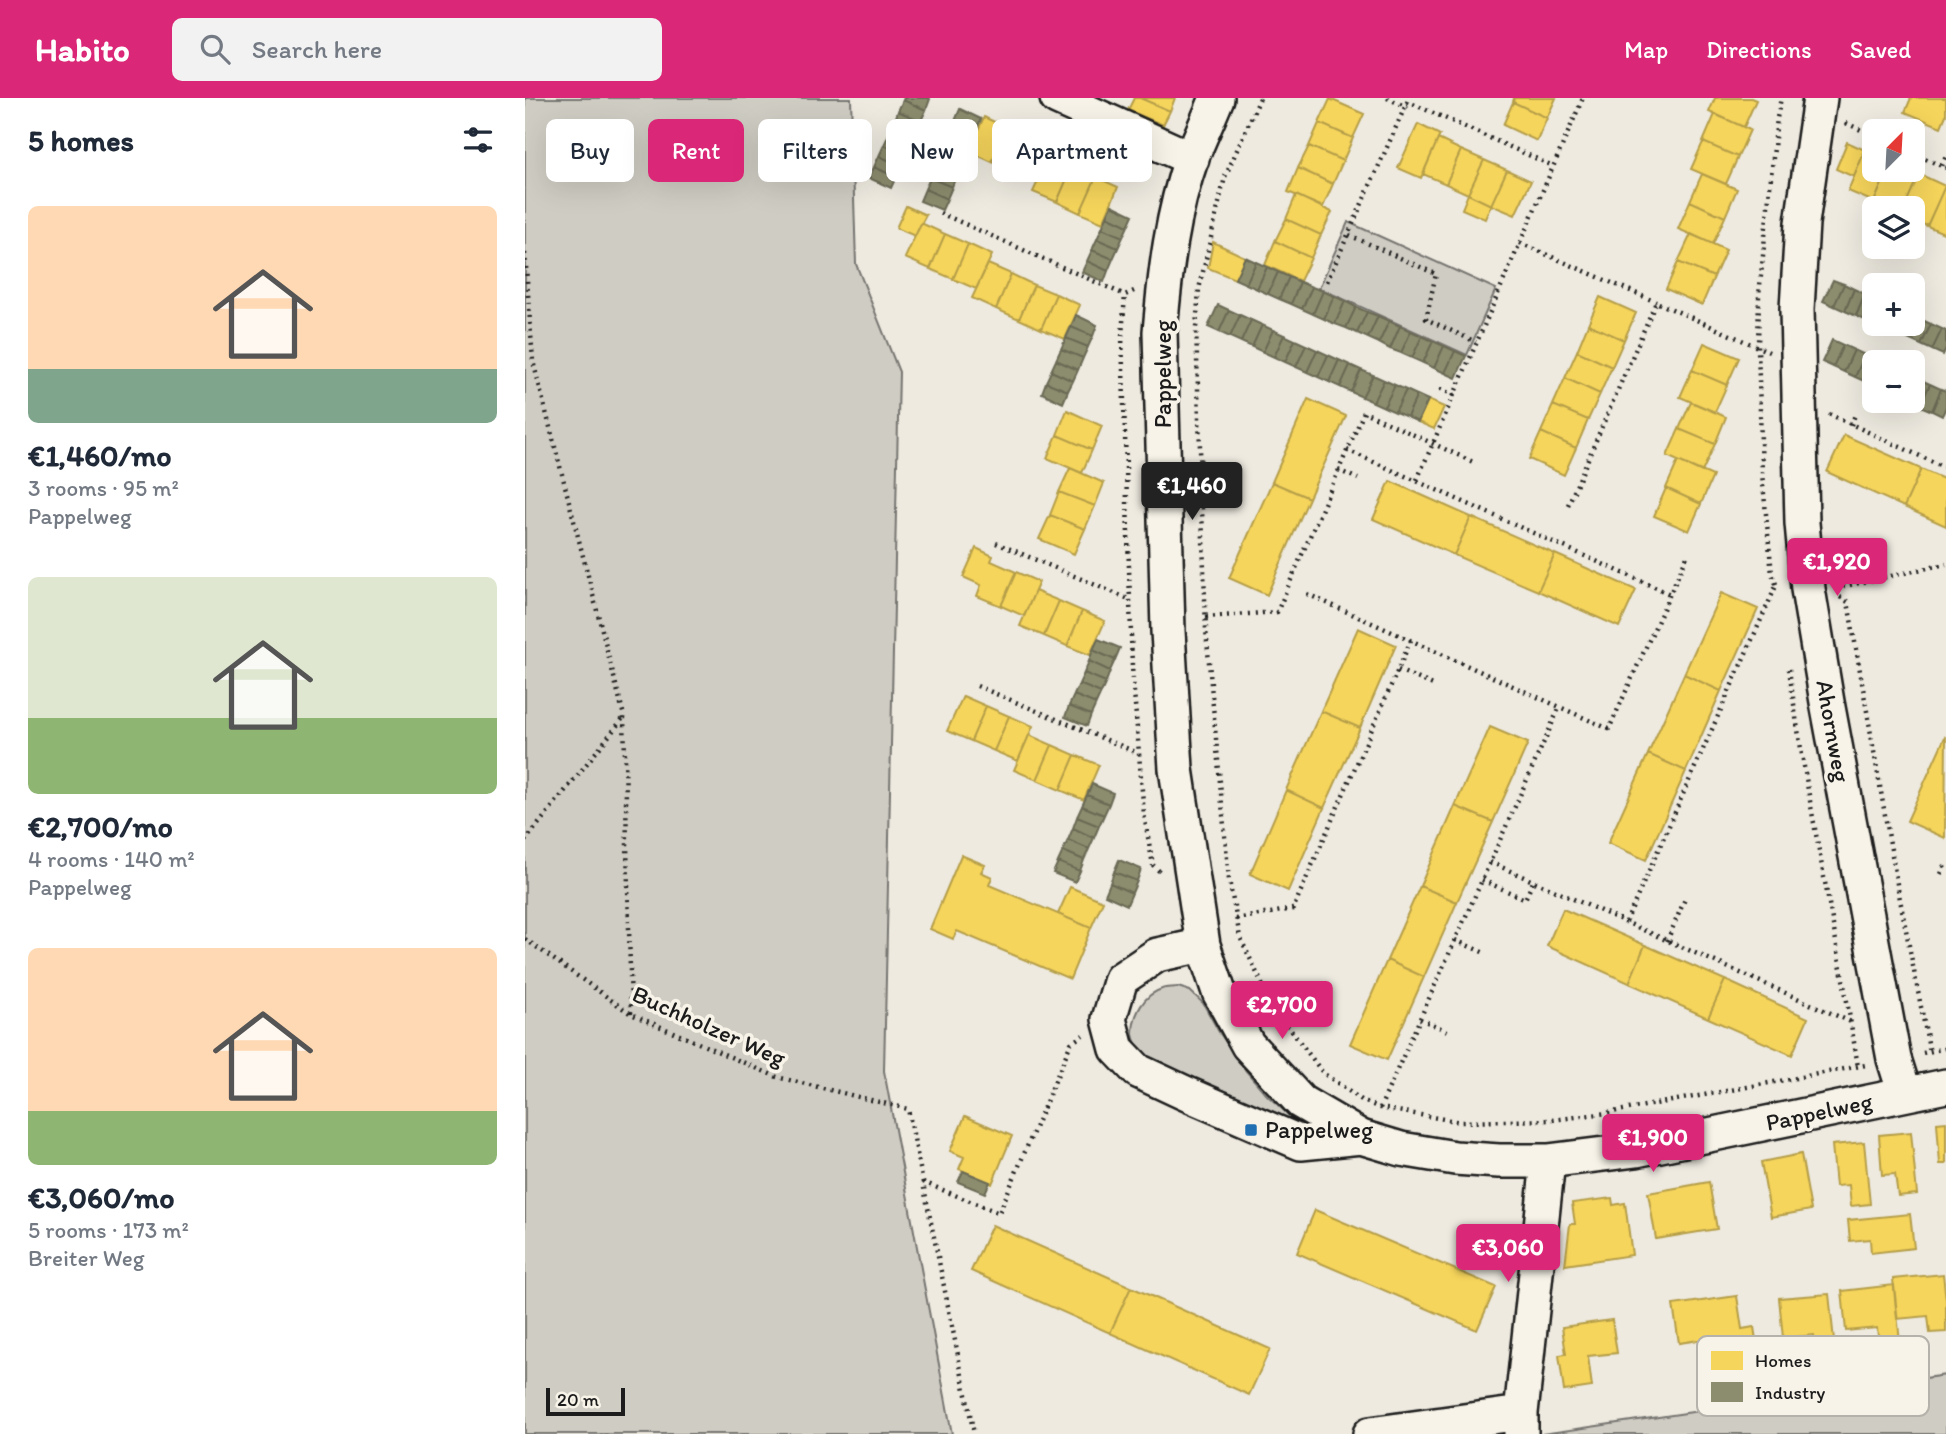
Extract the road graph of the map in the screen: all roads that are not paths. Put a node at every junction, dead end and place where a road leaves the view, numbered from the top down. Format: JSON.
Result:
{"nodes":[{"id":1,"x":1057,"y":98,"type":"edge"},
{"id":2,"x":1217,"y":98,"type":"edge"},
{"id":3,"x":1820,"y":98,"type":"edge"},
{"id":4,"x":1192,"y":159,"type":"junction"},
{"id":5,"x":1203,"y":945,"type":"junction"},
{"id":6,"x":1942,"y":1087,"type":"edge"},
{"id":7,"x":1905,"y":1094,"type":"junction"},
{"id":8,"x":1361,"y":1137,"type":"junction"},
{"id":9,"x":1548,"y":1161,"type":"junction"},
{"id":10,"x":1521,"y":1424,"type":"edge"},
{"id":11,"x":1370,"y":1434,"type":"edge"}],
"edges":[{"from":1,"to":4,"type":"street"},
{"from":2,"to":4,"type":"street","name":"Pappelweg"},
{"from":3,"to":7,"type":"street","name":"Ahornweg"},
{"from":4,"to":5,"type":"street","name":"Pappelweg"},
{"from":5,"to":8,"type":"street","name":"Pappelweg"},
{"from":5,"to":8,"type":"street","name":"Pappelweg"},
{"from":6,"to":7,"type":"street","name":"Pappelweg"},
{"from":7,"to":9,"type":"street","name":"Pappelweg"},
{"from":8,"to":9,"type":"street","name":"Pappelweg"},
{"from":9,"to":10,"type":"street"},
{"from":10,"to":11,"type":"street"}]}
